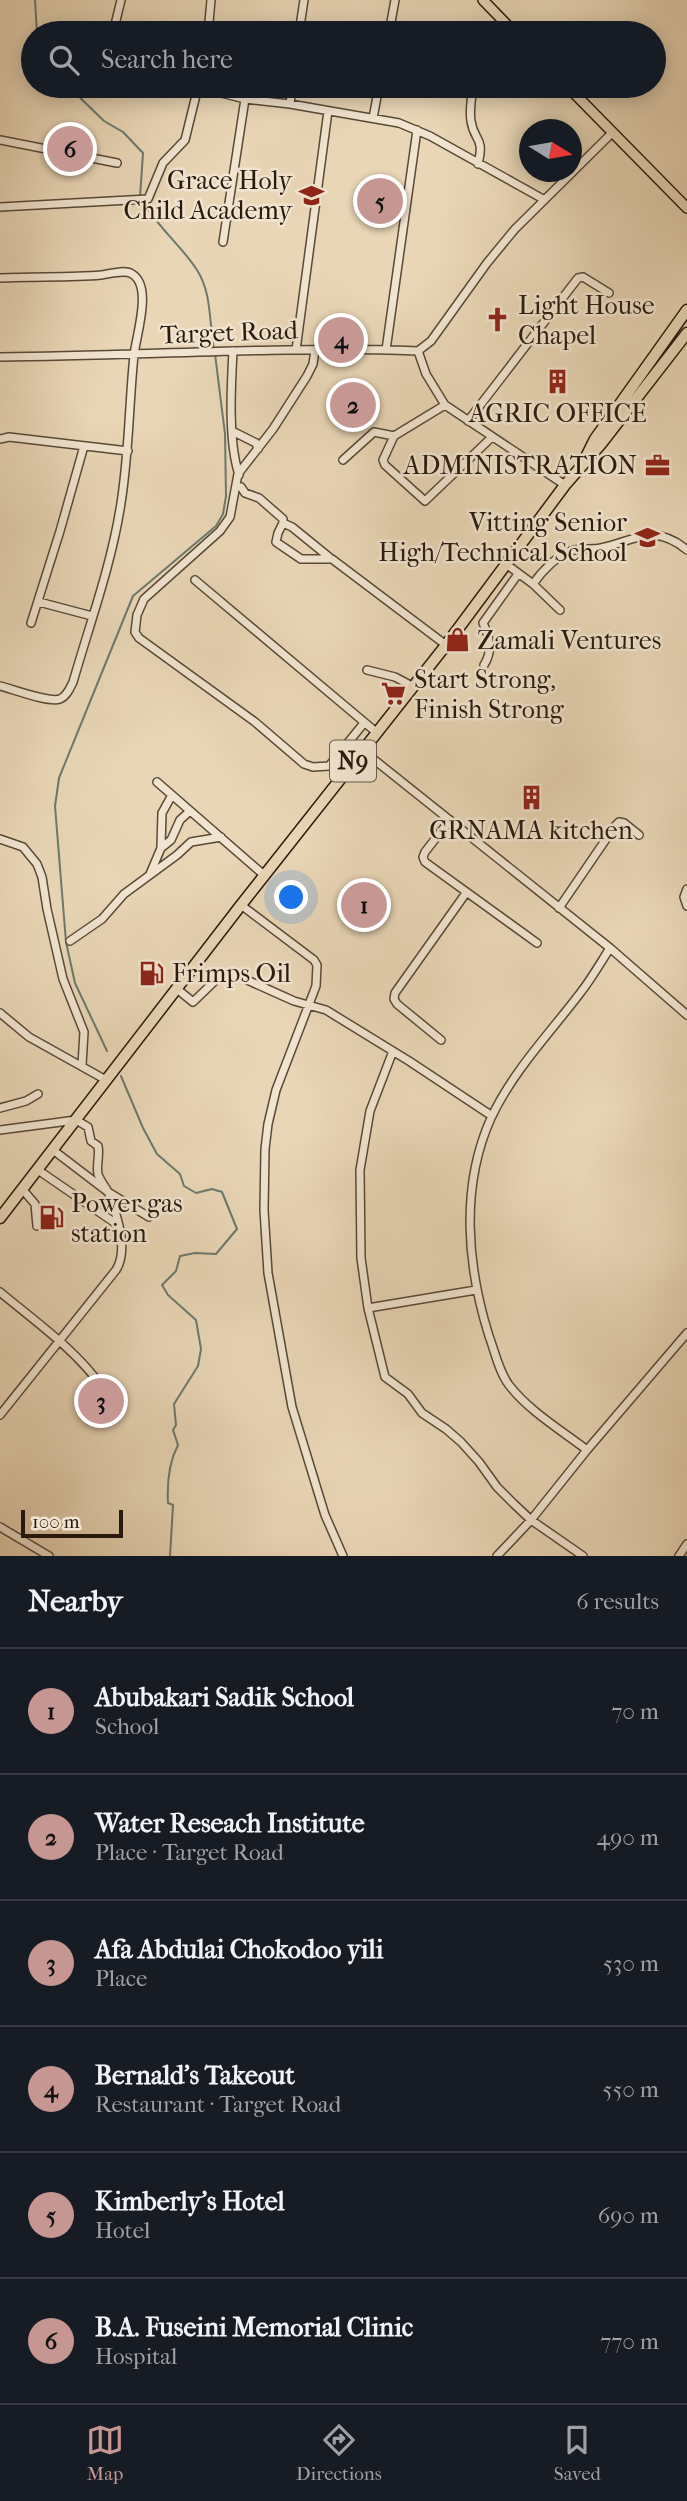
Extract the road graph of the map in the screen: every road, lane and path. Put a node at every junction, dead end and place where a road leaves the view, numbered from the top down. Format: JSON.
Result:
{"nodes":[{"id":1,"x":121,"y":0,"type":"edge"},
{"id":2,"x":211,"y":0,"type":"edge"},
{"id":3,"x":304,"y":0,"type":"edge"},
{"id":4,"x":396,"y":0,"type":"edge"},
{"id":5,"x":483,"y":0,"type":"edge"},
{"id":6,"x":116,"y":21,"type":"edge"},
{"id":7,"x":209,"y":21,"type":"edge"},
{"id":8,"x":301,"y":21,"type":"edge"},
{"id":9,"x":392,"y":21,"type":"edge"},
{"id":10,"x":502,"y":21,"type":"edge"},
{"id":11,"x":197,"y":98,"type":"edge"},
{"id":12,"x":242,"y":98,"type":"edge"},
{"id":13,"x":291,"y":98,"type":"edge"},
{"id":14,"x":377,"y":98,"type":"edge"},
{"id":15,"x":472,"y":98,"type":"edge"},
{"id":16,"x":578,"y":98,"type":"edge"},
{"id":17,"x":245,"y":99,"type":"junction"},
{"id":18,"x":290,"y":104,"type":"junction"},
{"id":19,"x":328,"y":111,"type":"junction"},
{"id":20,"x":373,"y":118,"type":"junction"},
{"id":21,"x":417,"y":130,"type":"junction"},
{"id":22,"x":612,"y":133,"type":"junction"},
{"id":23,"x":0,"y":140,"type":"edge"},
{"id":24,"x":117,"y":163,"type":"dead end"},
{"id":25,"x":478,"y":164,"type":"junction"},
{"id":26,"x":543,"y":199,"type":"junction"},
{"id":27,"x":0,"y":207,"type":"edge"},
{"id":28,"x":687,"y":208,"type":"edge"},
{"id":29,"x":223,"y":242,"type":"dead end"},
{"id":30,"x":0,"y":278,"type":"edge"},
{"id":31,"x":609,"y":293,"type":"dead end"},
{"id":32,"x":687,"y":310,"type":"edge"},
{"id":33,"x":687,"y":333,"type":"edge"},
{"id":34,"x":296,"y":350,"type":"junction"},
{"id":35,"x":315,"y":350,"type":"junction"},
{"id":36,"x":386,"y":350,"type":"junction"},
{"id":37,"x":231,"y":351,"type":"junction"},
{"id":38,"x":418,"y":351,"type":"junction"},
{"id":39,"x":134,"y":356,"type":"junction"},
{"id":40,"x":0,"y":357,"type":"edge"},
{"id":41,"x":445,"y":405,"type":"junction"},
{"id":42,"x":468,"y":421,"type":"junction"},
{"id":43,"x":232,"y":431,"type":"junction"},
{"id":44,"x":394,"y":436,"type":"junction"},
{"id":45,"x":492,"y":437,"type":"junction"},
{"id":46,"x":0,"y":439,"type":"edge"},
{"id":47,"x":84,"y":446,"type":"junction"},
{"id":48,"x":258,"y":449,"type":"junction"},
{"id":49,"x":128,"y":451,"type":"junction"},
{"id":50,"x":343,"y":460,"type":"dead end"},
{"id":51,"x":580,"y":467,"type":"junction"},
{"id":52,"x":238,"y":474,"type":"junction"},
{"id":53,"x":565,"y":485,"type":"junction"},
{"id":54,"x":241,"y":487,"type":"junction"},
{"id":55,"x":232,"y":500,"type":"junction"},
{"id":56,"x":283,"y":523,"type":"junction"},
{"id":57,"x":687,"y":550,"type":"edge"},
{"id":58,"x":329,"y":557,"type":"junction"},
{"id":59,"x":506,"y":564,"type":"junction"},
{"id":60,"x":519,"y":574,"type":"junction"},
{"id":61,"x":195,"y":580,"type":"dead end"},
{"id":62,"x":533,"y":583,"type":"junction"},
{"id":63,"x":38,"y":602,"type":"junction"},
{"id":64,"x":560,"y":610,"type":"dead end"},
{"id":65,"x":92,"y":616,"type":"junction"},
{"id":66,"x":31,"y":623,"type":"dead end"},
{"id":67,"x":446,"y":645,"type":"junction"},
{"id":68,"x":484,"y":665,"type":"dead end"},
{"id":69,"x":367,"y":670,"type":"dead end"},
{"id":70,"x":0,"y":685,"type":"edge"},
{"id":71,"x":412,"y":687,"type":"junction"},
{"id":72,"x":364,"y":723,"type":"junction"},
{"id":73,"x":376,"y":732,"type":"junction"},
{"id":74,"x":362,"y":750,"type":"junction"},
{"id":75,"x":157,"y":782,"type":"dead end"},
{"id":76,"x":172,"y":795,"type":"junction"},
{"id":77,"x":190,"y":811,"type":"junction"},
{"id":78,"x":450,"y":820,"type":"junction"},
{"id":79,"x":639,"y":835,"type":"dead end"},
{"id":80,"x":221,"y":837,"type":"junction"},
{"id":81,"x":0,"y":839,"type":"edge"},
{"id":82,"x":161,"y":848,"type":"junction"},
{"id":83,"x":150,"y":875,"type":"junction"},
{"id":84,"x":264,"y":875,"type":"junction"},
{"id":85,"x":687,"y":889,"type":"edge"},
{"id":86,"x":466,"y":893,"type":"junction"},
{"id":87,"x":241,"y":905,"type":"junction"},
{"id":88,"x":687,"y":906,"type":"edge"},
{"id":89,"x":559,"y":908,"type":"junction"},
{"id":90,"x":70,"y":941,"type":"dead end"},
{"id":91,"x":537,"y":943,"type":"dead end"},
{"id":92,"x":610,"y":948,"type":"junction"},
{"id":93,"x":177,"y":989,"type":"junction"},
{"id":94,"x":308,"y":1005,"type":"junction"},
{"id":95,"x":0,"y":1013,"type":"edge"},
{"id":96,"x":686,"y":1013,"type":"edge"},
{"id":97,"x":441,"y":1040,"type":"dead end"},
{"id":98,"x":393,"y":1051,"type":"junction"},
{"id":99,"x":82,"y":1065,"type":"junction"},
{"id":100,"x":109,"y":1076,"type":"junction"},
{"id":101,"x":38,"y":1094,"type":"dead end"},
{"id":102,"x":0,"y":1108,"type":"edge"},
{"id":103,"x":492,"y":1116,"type":"junction"},
{"id":104,"x":76,"y":1120,"type":"junction"},
{"id":105,"x":0,"y":1130,"type":"edge"},
{"id":106,"x":53,"y":1150,"type":"junction"},
{"id":107,"x":38,"y":1170,"type":"junction"},
{"id":108,"x":23,"y":1190,"type":"junction"},
{"id":109,"x":108,"y":1192,"type":"junction"},
{"id":110,"x":149,"y":1217,"type":"dead end"},
{"id":111,"x":0,"y":1218,"type":"edge"},
{"id":112,"x":118,"y":1225,"type":"junction"},
{"id":113,"x":37,"y":1226,"type":"dead end"},
{"id":114,"x":476,"y":1290,"type":"junction"},
{"id":115,"x":0,"y":1292,"type":"edge"},
{"id":116,"x":368,"y":1308,"type":"junction"},
{"id":117,"x":687,"y":1333,"type":"edge"},
{"id":118,"x":61,"y":1340,"type":"junction"},
{"id":119,"x":103,"y":1388,"type":"dead end"},
{"id":120,"x":0,"y":1415,"type":"edge"},
{"id":121,"x":587,"y":1450,"type":"junction"},
{"id":122,"x":531,"y":1520,"type":"junction"},
{"id":123,"x":0,"y":1527,"type":"edge"},
{"id":124,"x":687,"y":1545,"type":"edge"},
{"id":125,"x":49,"y":1556,"type":"edge"},
{"id":126,"x":343,"y":1556,"type":"edge"},
{"id":127,"x":497,"y":1556,"type":"edge"},
{"id":128,"x":583,"y":1556,"type":"edge"},
{"id":129,"x":679,"y":1556,"type":"edge"}],
"edges":[{"from":1,"to":6,"type":"street"},
{"from":2,"to":7,"type":"street"},
{"from":3,"to":8,"type":"street"},
{"from":4,"to":9,"type":"street"},
{"from":5,"to":10,"type":"main road"},
{"from":11,"to":27,"type":"street"},
{"from":12,"to":17,"type":"street"},
{"from":13,"to":18,"type":"street"},
{"from":14,"to":20,"type":"street"},
{"from":15,"to":25,"type":"street"},
{"from":16,"to":22,"type":"main road"},
{"from":17,"to":18,"type":"street"},
{"from":17,"to":29,"type":"street"},
{"from":18,"to":19,"type":"street"},
{"from":19,"to":20,"type":"street"},
{"from":19,"to":34,"type":"street"},
{"from":20,"to":21,"type":"street"},
{"from":21,"to":25,"type":"street"},
{"from":21,"to":36,"type":"street"},
{"from":22,"to":26,"type":"street"},
{"from":22,"to":28,"type":"main road"},
{"from":23,"to":24,"type":"street"},
{"from":25,"to":26,"type":"street"},
{"from":26,"to":38,"type":"street"},
{"from":30,"to":39,"type":"street"},
{"from":31,"to":42,"type":"street"},
{"from":32,"to":51,"type":"highway","number":"N9"},
{"from":33,"to":51,"type":"highway","number":"N9"},
{"from":34,"to":35,"type":"street","name":"Target Road"},
{"from":34,"to":37,"type":"street","name":"Target Road"},
{"from":35,"to":36,"type":"street","name":"Target Road"},
{"from":35,"to":48,"type":"street"},
{"from":36,"to":38,"type":"street","name":"Target Road"},
{"from":37,"to":39,"type":"street","name":"Target Road"},
{"from":37,"to":43,"type":"street"},
{"from":38,"to":41,"type":"street"},
{"from":39,"to":40,"type":"street","name":"Target Road"},
{"from":39,"to":49,"type":"street"},
{"from":41,"to":42,"type":"street"},
{"from":41,"to":44,"type":"street"},
{"from":42,"to":45,"type":"street"},
{"from":43,"to":48,"type":"street"},
{"from":43,"to":52,"type":"street"},
{"from":44,"to":45,"type":"street"},
{"from":44,"to":50,"type":"street"},
{"from":45,"to":53,"type":"street"},
{"from":46,"to":47,"type":"street"},
{"from":47,"to":49,"type":"street"},
{"from":47,"to":63,"type":"street"},
{"from":48,"to":52,"type":"street"},
{"from":49,"to":65,"type":"street"},
{"from":51,"to":53,"type":"highway","number":"N9"},
{"from":52,"to":54,"type":"street"},
{"from":52,"to":55,"type":"street"},
{"from":53,"to":59,"type":"highway","number":"N9"},
{"from":54,"to":55,"type":"street"},
{"from":54,"to":56,"type":"street"},
{"from":55,"to":72,"type":"street"},
{"from":56,"to":58,"type":"street"},
{"from":56,"to":58,"type":"street"},
{"from":57,"to":62,"type":"street"},
{"from":58,"to":67,"type":"street"},
{"from":59,"to":60,"type":"street"},
{"from":59,"to":67,"type":"highway","number":"N9"},
{"from":60,"to":62,"type":"street"},
{"from":60,"to":68,"type":"street"},
{"from":61,"to":72,"type":"street"},
{"from":62,"to":64,"type":"street"},
{"from":63,"to":65,"type":"street"},
{"from":63,"to":66,"type":"street"},
{"from":65,"to":70,"type":"street"},
{"from":67,"to":71,"type":"highway","number":"N9"},
{"from":69,"to":71,"type":"street"},
{"from":71,"to":73,"type":"highway","number":"N9"},
{"from":72,"to":73,"type":"street"},
{"from":73,"to":74,"type":"highway","number":"N9"},
{"from":74,"to":78,"type":"street"},
{"from":74,"to":84,"type":"highway","number":"N9"},
{"from":75,"to":76,"type":"street"},
{"from":76,"to":77,"type":"street"},
{"from":76,"to":82,"type":"street"},
{"from":77,"to":80,"type":"street"},
{"from":77,"to":82,"type":"street"},
{"from":78,"to":86,"type":"street"},
{"from":78,"to":89,"type":"street"},
{"from":79,"to":89,"type":"street"},
{"from":80,"to":83,"type":"street"},
{"from":80,"to":84,"type":"street"},
{"from":81,"to":99,"type":"street"},
{"from":82,"to":83,"type":"street"},
{"from":83,"to":90,"type":"street"},
{"from":84,"to":87,"type":"highway","number":"N9"},
{"from":85,"to":88,"type":"street"},
{"from":86,"to":91,"type":"street"},
{"from":86,"to":97,"type":"street"},
{"from":87,"to":93,"type":"highway","number":"N9"},
{"from":87,"to":94,"type":"street"},
{"from":89,"to":92,"type":"street"},
{"from":92,"to":96,"type":"street"},
{"from":92,"to":103,"type":"street"},
{"from":93,"to":94,"type":"street"},
{"from":93,"to":100,"type":"highway","number":"N9"},
{"from":94,"to":98,"type":"street"},
{"from":94,"to":126,"type":"street"},
{"from":95,"to":99,"type":"street"},
{"from":98,"to":103,"type":"street"},
{"from":98,"to":116,"type":"street"},
{"from":99,"to":100,"type":"street"},
{"from":100,"to":104,"type":"highway","number":"N9"},
{"from":101,"to":102,"type":"street"},
{"from":103,"to":114,"type":"street"},
{"from":104,"to":105,"type":"street"},
{"from":104,"to":106,"type":"highway","number":"N9"},
{"from":104,"to":109,"type":"street"},
{"from":106,"to":107,"type":"highway","number":"N9"},
{"from":106,"to":109,"type":"street"},
{"from":107,"to":108,"type":"highway","number":"N9"},
{"from":107,"to":112,"type":"street"},
{"from":108,"to":111,"type":"highway","number":"N9"},
{"from":108,"to":113,"type":"street"},
{"from":109,"to":110,"type":"street"},
{"from":109,"to":112,"type":"street"},
{"from":112,"to":118,"type":"street"},
{"from":114,"to":116,"type":"street"},
{"from":114,"to":121,"type":"street"},
{"from":115,"to":118,"type":"street"},
{"from":116,"to":122,"type":"street"},
{"from":117,"to":121,"type":"street"},
{"from":118,"to":119,"type":"street"},
{"from":118,"to":120,"type":"street"},
{"from":121,"to":122,"type":"street"},
{"from":122,"to":127,"type":"street"},
{"from":122,"to":128,"type":"street"},
{"from":123,"to":125,"type":"street"},
{"from":124,"to":129,"type":"street"}]}
